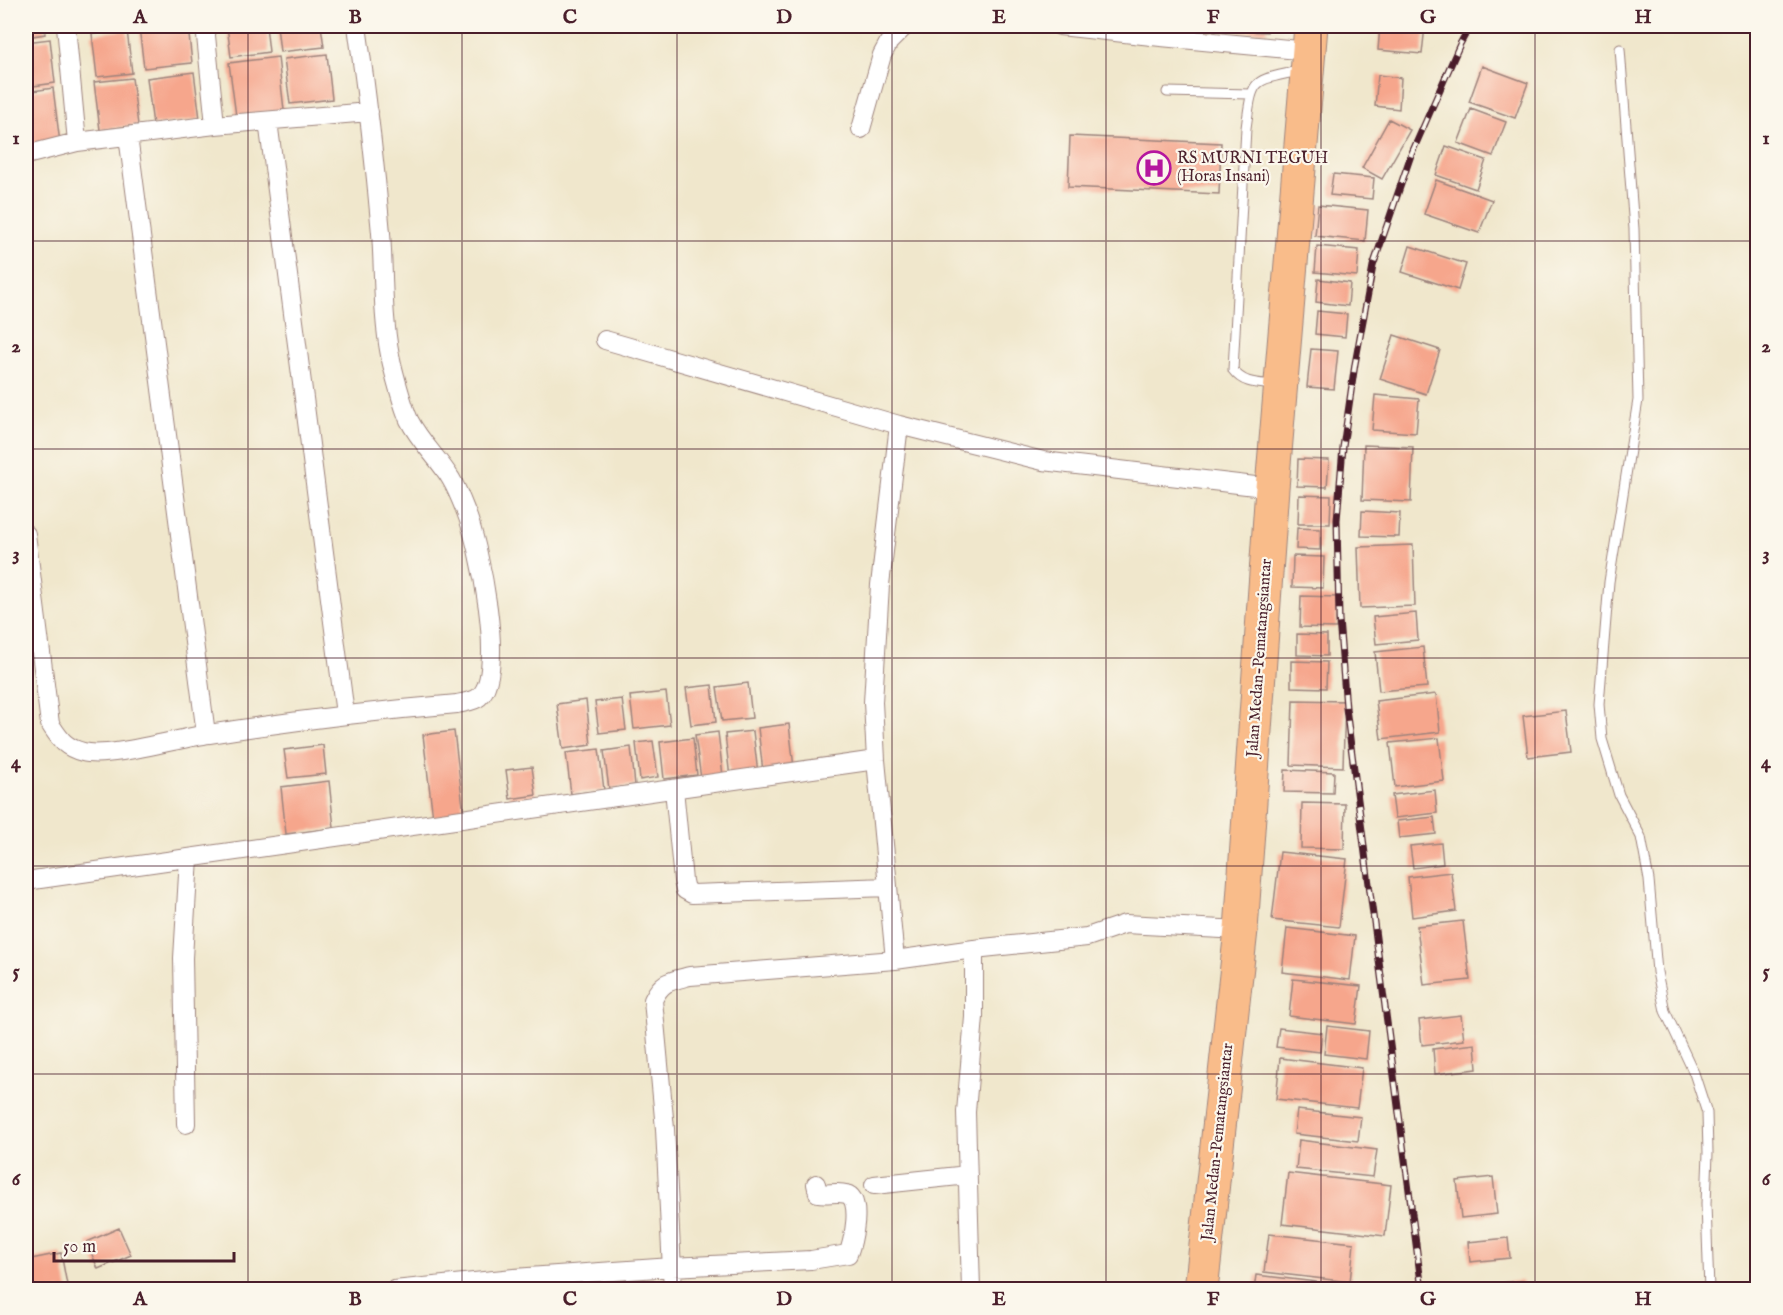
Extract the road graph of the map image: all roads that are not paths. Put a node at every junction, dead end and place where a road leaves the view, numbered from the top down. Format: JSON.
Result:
{"nodes":[{"id":1,"x":66,"y":26,"type":"edge"},
{"id":2,"x":205,"y":26,"type":"edge"},
{"id":3,"x":357,"y":26,"type":"edge"},
{"id":4,"x":905,"y":26,"type":"edge"},
{"id":5,"x":1060,"y":26,"type":"edge"},
{"id":6,"x":1161,"y":31,"type":"edge"},
{"id":7,"x":1309,"y":48,"type":"edge"},
{"id":8,"x":1620,"y":49,"type":"dead end"},
{"id":9,"x":1167,"y":92,"type":"dead end"},
{"id":10,"x":1250,"y":94,"type":"junction"},
{"id":11,"x":369,"y":112,"type":"junction"},
{"id":12,"x":268,"y":121,"type":"junction"},
{"id":13,"x":215,"y":126,"type":"junction"},
{"id":14,"x":861,"y":129,"type":"dead end"},
{"id":15,"x":128,"y":136,"type":"junction"},
{"id":16,"x":78,"y":142,"type":"junction"},
{"id":17,"x":26,"y":155,"type":"edge"},
{"id":18,"x":605,"y":340,"type":"dead end"},
{"id":19,"x":1281,"y":386,"type":"junction"},
{"id":20,"x":899,"y":425,"type":"junction"},
{"id":21,"x":1272,"y":488,"type":"junction"},
{"id":22,"x":26,"y":534,"type":"edge"},
{"id":23,"x":345,"y":714,"type":"junction"},
{"id":24,"x":206,"y":734,"type":"junction"},
{"id":25,"x":876,"y":760,"type":"junction"},
{"id":26,"x":674,"y":789,"type":"junction"},
{"id":27,"x":189,"y":858,"type":"junction"},
{"id":28,"x":26,"y":881,"type":"edge"},
{"id":29,"x":888,"y":887,"type":"junction"},
{"id":30,"x":1241,"y":930,"type":"junction"},
{"id":31,"x":974,"y":949,"type":"junction"},
{"id":32,"x":896,"y":960,"type":"junction"},
{"id":33,"x":186,"y":1124,"type":"dead end"},
{"id":34,"x":968,"y":1175,"type":"junction"},
{"id":35,"x":816,"y":1184,"type":"dead end"},
{"id":36,"x":874,"y":1185,"type":"dead end"},
{"id":37,"x":672,"y":1267,"type":"junction"},
{"id":38,"x":394,"y":1290,"type":"edge"},
{"id":39,"x":672,"y":1290,"type":"edge"},
{"id":40,"x":971,"y":1290,"type":"edge"},
{"id":41,"x":1201,"y":1290,"type":"edge"},
{"id":42,"x":1708,"y":1290,"type":"edge"}],
"edges":[{"from":1,"to":16,"type":"street"},
{"from":2,"to":13,"type":"street"},
{"from":3,"to":11,"type":"street"},
{"from":4,"to":14,"type":"street"},
{"from":5,"to":6,"type":"street"},
{"from":6,"to":7,"type":"street"},
{"from":7,"to":10,"type":"lane"},
{"from":7,"to":19,"type":"highway","name":"Jalan Medan-Pematangsiantar"},
{"from":8,"to":42,"type":"lane"},
{"from":9,"to":10,"type":"lane"},
{"from":10,"to":19,"type":"lane"},
{"from":11,"to":12,"type":"street"},
{"from":11,"to":23,"type":"street"},
{"from":12,"to":13,"type":"street"},
{"from":12,"to":23,"type":"street"},
{"from":13,"to":15,"type":"street"},
{"from":15,"to":16,"type":"street"},
{"from":15,"to":24,"type":"street"},
{"from":16,"to":17,"type":"street"},
{"from":18,"to":20,"type":"street"},
{"from":19,"to":21,"type":"highway","name":"Jalan Medan-Pematangsiantar"},
{"from":20,"to":21,"type":"street"},
{"from":20,"to":25,"type":"street"},
{"from":21,"to":30,"type":"highway","name":"Jalan Medan-Pematangsiantar"},
{"from":22,"to":24,"type":"street"},
{"from":23,"to":24,"type":"street"},
{"from":25,"to":26,"type":"street"},
{"from":25,"to":29,"type":"street"},
{"from":26,"to":27,"type":"street"},
{"from":26,"to":29,"type":"street"},
{"from":27,"to":28,"type":"street"},
{"from":27,"to":33,"type":"street"},
{"from":29,"to":32,"type":"street"},
{"from":30,"to":31,"type":"street"},
{"from":30,"to":41,"type":"highway","name":"Jalan Medan-Pematangsiantar"},
{"from":31,"to":32,"type":"street"},
{"from":31,"to":34,"type":"street"},
{"from":32,"to":37,"type":"street"},
{"from":34,"to":36,"type":"street"},
{"from":34,"to":40,"type":"street"},
{"from":35,"to":37,"type":"street"},
{"from":37,"to":38,"type":"street"},
{"from":37,"to":39,"type":"street"}]}
